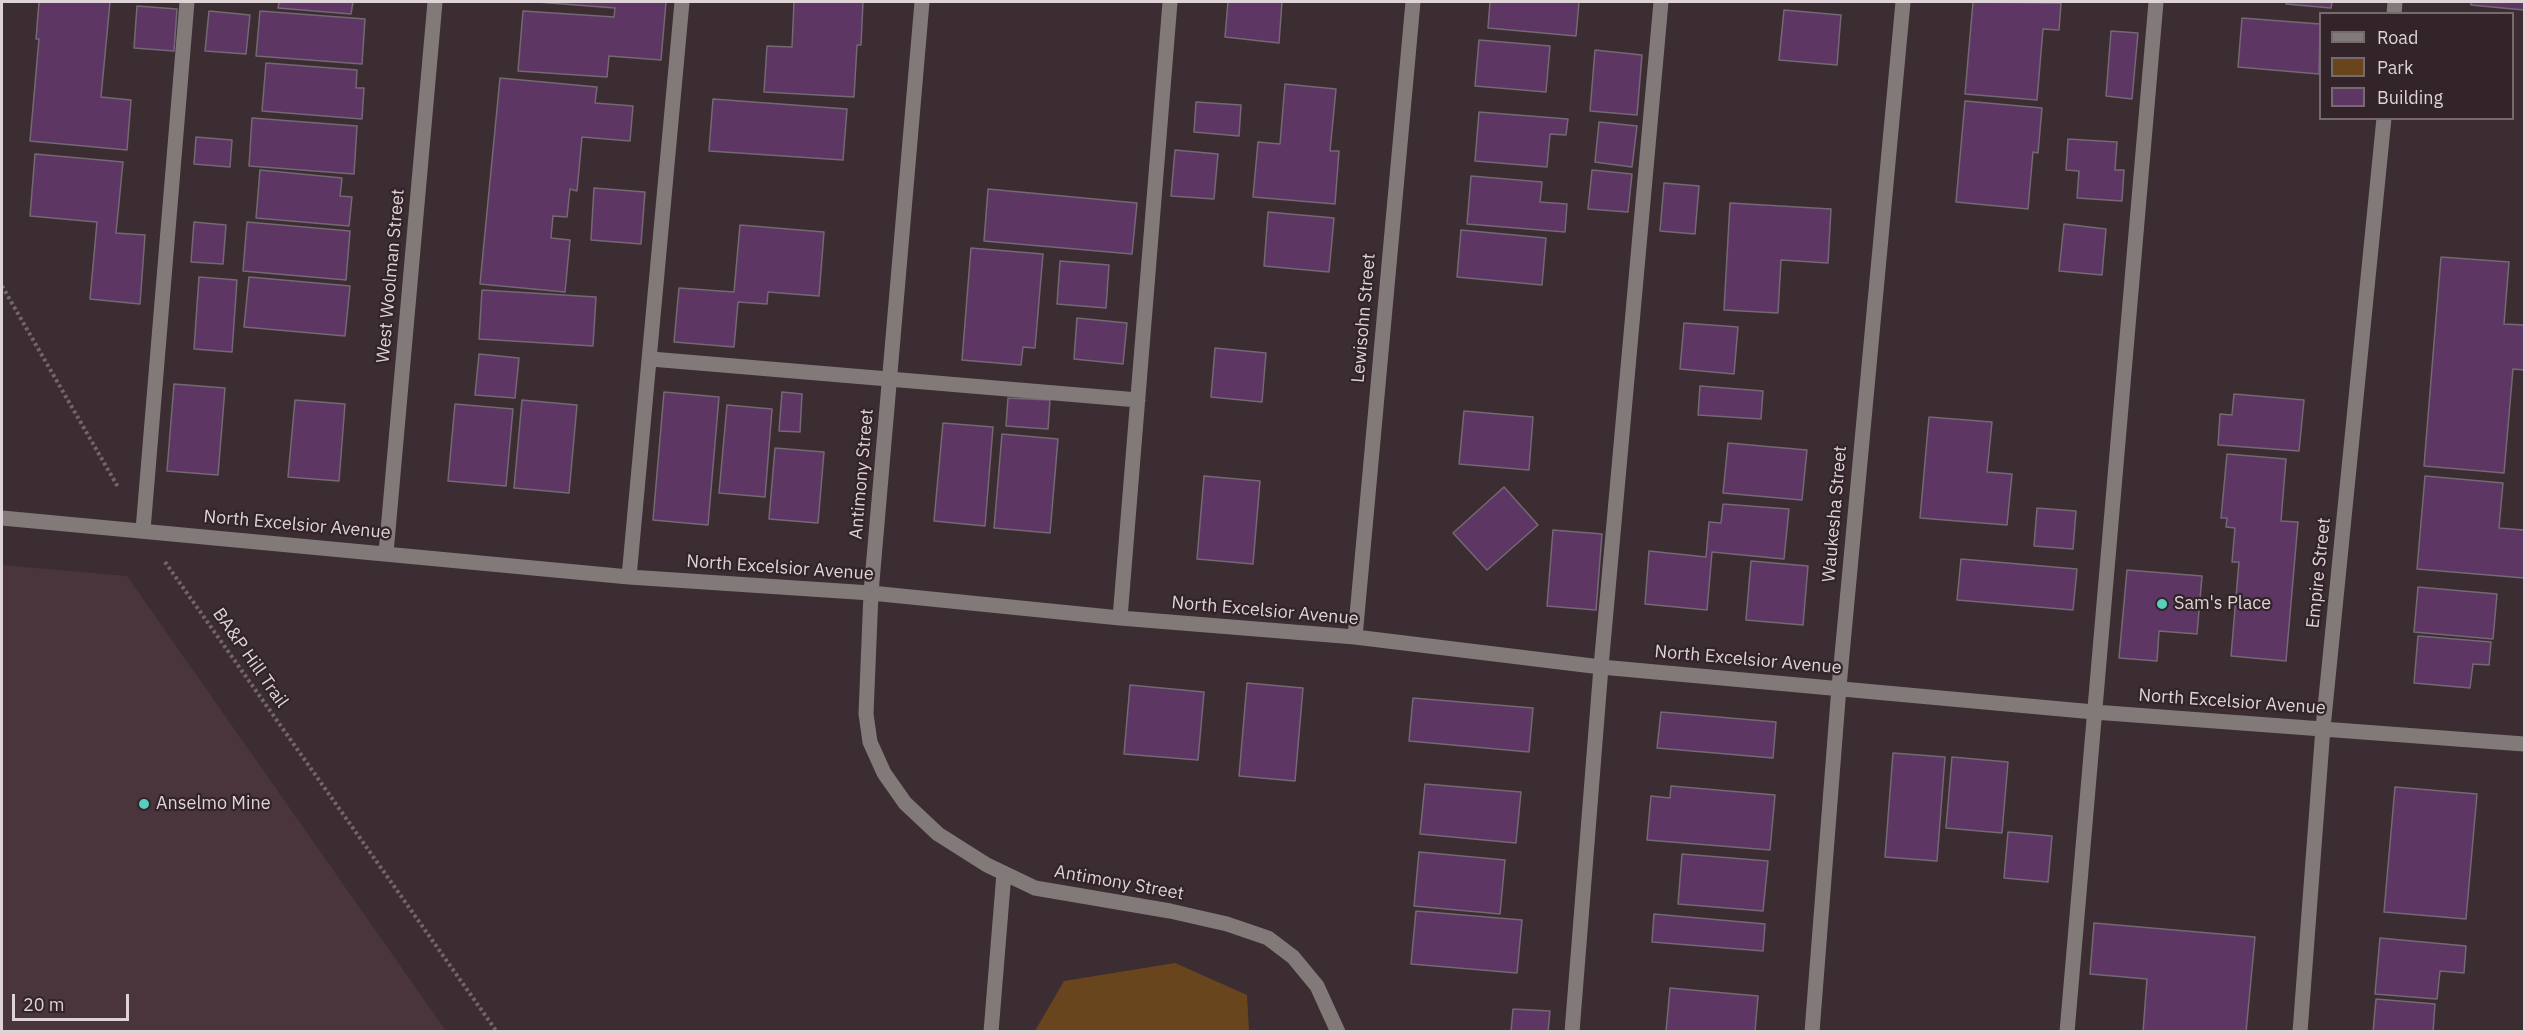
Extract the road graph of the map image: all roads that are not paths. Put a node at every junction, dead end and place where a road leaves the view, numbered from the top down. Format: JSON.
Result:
{"nodes":[{"id":1,"x":187,"y":2,"type":"edge"},
{"id":2,"x":435,"y":2,"type":"edge"},
{"id":3,"x":682,"y":2,"type":"edge"},
{"id":4,"x":922,"y":2,"type":"edge"},
{"id":5,"x":1170,"y":2,"type":"edge"},
{"id":6,"x":1413,"y":2,"type":"edge"},
{"id":7,"x":1661,"y":2,"type":"edge"},
{"id":8,"x":1904,"y":2,"type":"edge"},
{"id":9,"x":2156,"y":2,"type":"edge"},
{"id":10,"x":2384,"y":120,"type":"edge"},
{"id":11,"x":651,"y":359,"type":"junction"},
{"id":12,"x":890,"y":381,"type":"junction"},
{"id":13,"x":1138,"y":400,"type":"junction"},
{"id":14,"x":2,"y":518,"type":"edge"},
{"id":15,"x":143,"y":530,"type":"junction"},
{"id":16,"x":386,"y":554,"type":"junction"},
{"id":17,"x":628,"y":577,"type":"junction"},
{"id":18,"x":871,"y":593,"type":"junction"},
{"id":19,"x":1120,"y":618,"type":"junction"},
{"id":20,"x":1355,"y":637,"type":"junction"},
{"id":21,"x":1601,"y":667,"type":"junction"},
{"id":22,"x":1839,"y":687,"type":"junction"},
{"id":23,"x":2094,"y":712,"type":"junction"},
{"id":24,"x":2323,"y":728,"type":"junction"},
{"id":25,"x":2524,"y":744,"type":"edge"},
{"id":26,"x":1004,"y":873,"type":"junction"},
{"id":27,"x":991,"y":1032,"type":"edge"},
{"id":28,"x":1338,"y":1032,"type":"edge"},
{"id":29,"x":1572,"y":1032,"type":"edge"},
{"id":30,"x":1812,"y":1032,"type":"edge"},
{"id":31,"x":2067,"y":1032,"type":"edge"},
{"id":32,"x":2300,"y":1032,"type":"edge"}],
"edges":[{"from":1,"to":15,"type":"street"},
{"from":2,"to":16,"type":"street","name":"West Woolman Street"},
{"from":3,"to":11,"type":"street"},
{"from":4,"to":12,"type":"street","name":"Antimony Street"},
{"from":5,"to":13,"type":"street"},
{"from":6,"to":20,"type":"street","name":"Lewisohn Street"},
{"from":7,"to":21,"type":"street"},
{"from":8,"to":22,"type":"street","name":"Waukesha Street"},
{"from":9,"to":23,"type":"street"},
{"from":10,"to":24,"type":"street","name":"Empire Street"},
{"from":11,"to":12,"type":"street"},
{"from":11,"to":17,"type":"street"},
{"from":12,"to":13,"type":"street"},
{"from":12,"to":18,"type":"street","name":"Antimony Street"},
{"from":13,"to":19,"type":"street"},
{"from":14,"to":15,"type":"street","name":"North Excelsior Avenue"},
{"from":15,"to":16,"type":"street","name":"North Excelsior Avenue"},
{"from":16,"to":17,"type":"street","name":"North Excelsior Avenue"},
{"from":17,"to":18,"type":"street","name":"North Excelsior Avenue"},
{"from":18,"to":19,"type":"street","name":"North Excelsior Avenue"},
{"from":18,"to":26,"type":"street","name":"Antimony Street"},
{"from":19,"to":20,"type":"street","name":"North Excelsior Avenue"},
{"from":20,"to":21,"type":"street","name":"North Excelsior Avenue"},
{"from":21,"to":22,"type":"street","name":"North Excelsior Avenue"},
{"from":21,"to":29,"type":"street"},
{"from":22,"to":23,"type":"street","name":"North Excelsior Avenue"},
{"from":22,"to":30,"type":"street","name":"Waukesha Street"},
{"from":23,"to":24,"type":"street","name":"North Excelsior Avenue"},
{"from":23,"to":31,"type":"street"},
{"from":24,"to":25,"type":"street","name":"North Excelsior Avenue"},
{"from":24,"to":32,"type":"street","name":"Empire Street"},
{"from":26,"to":27,"type":"street"},
{"from":26,"to":28,"type":"street","name":"Antimony Street"}]}
